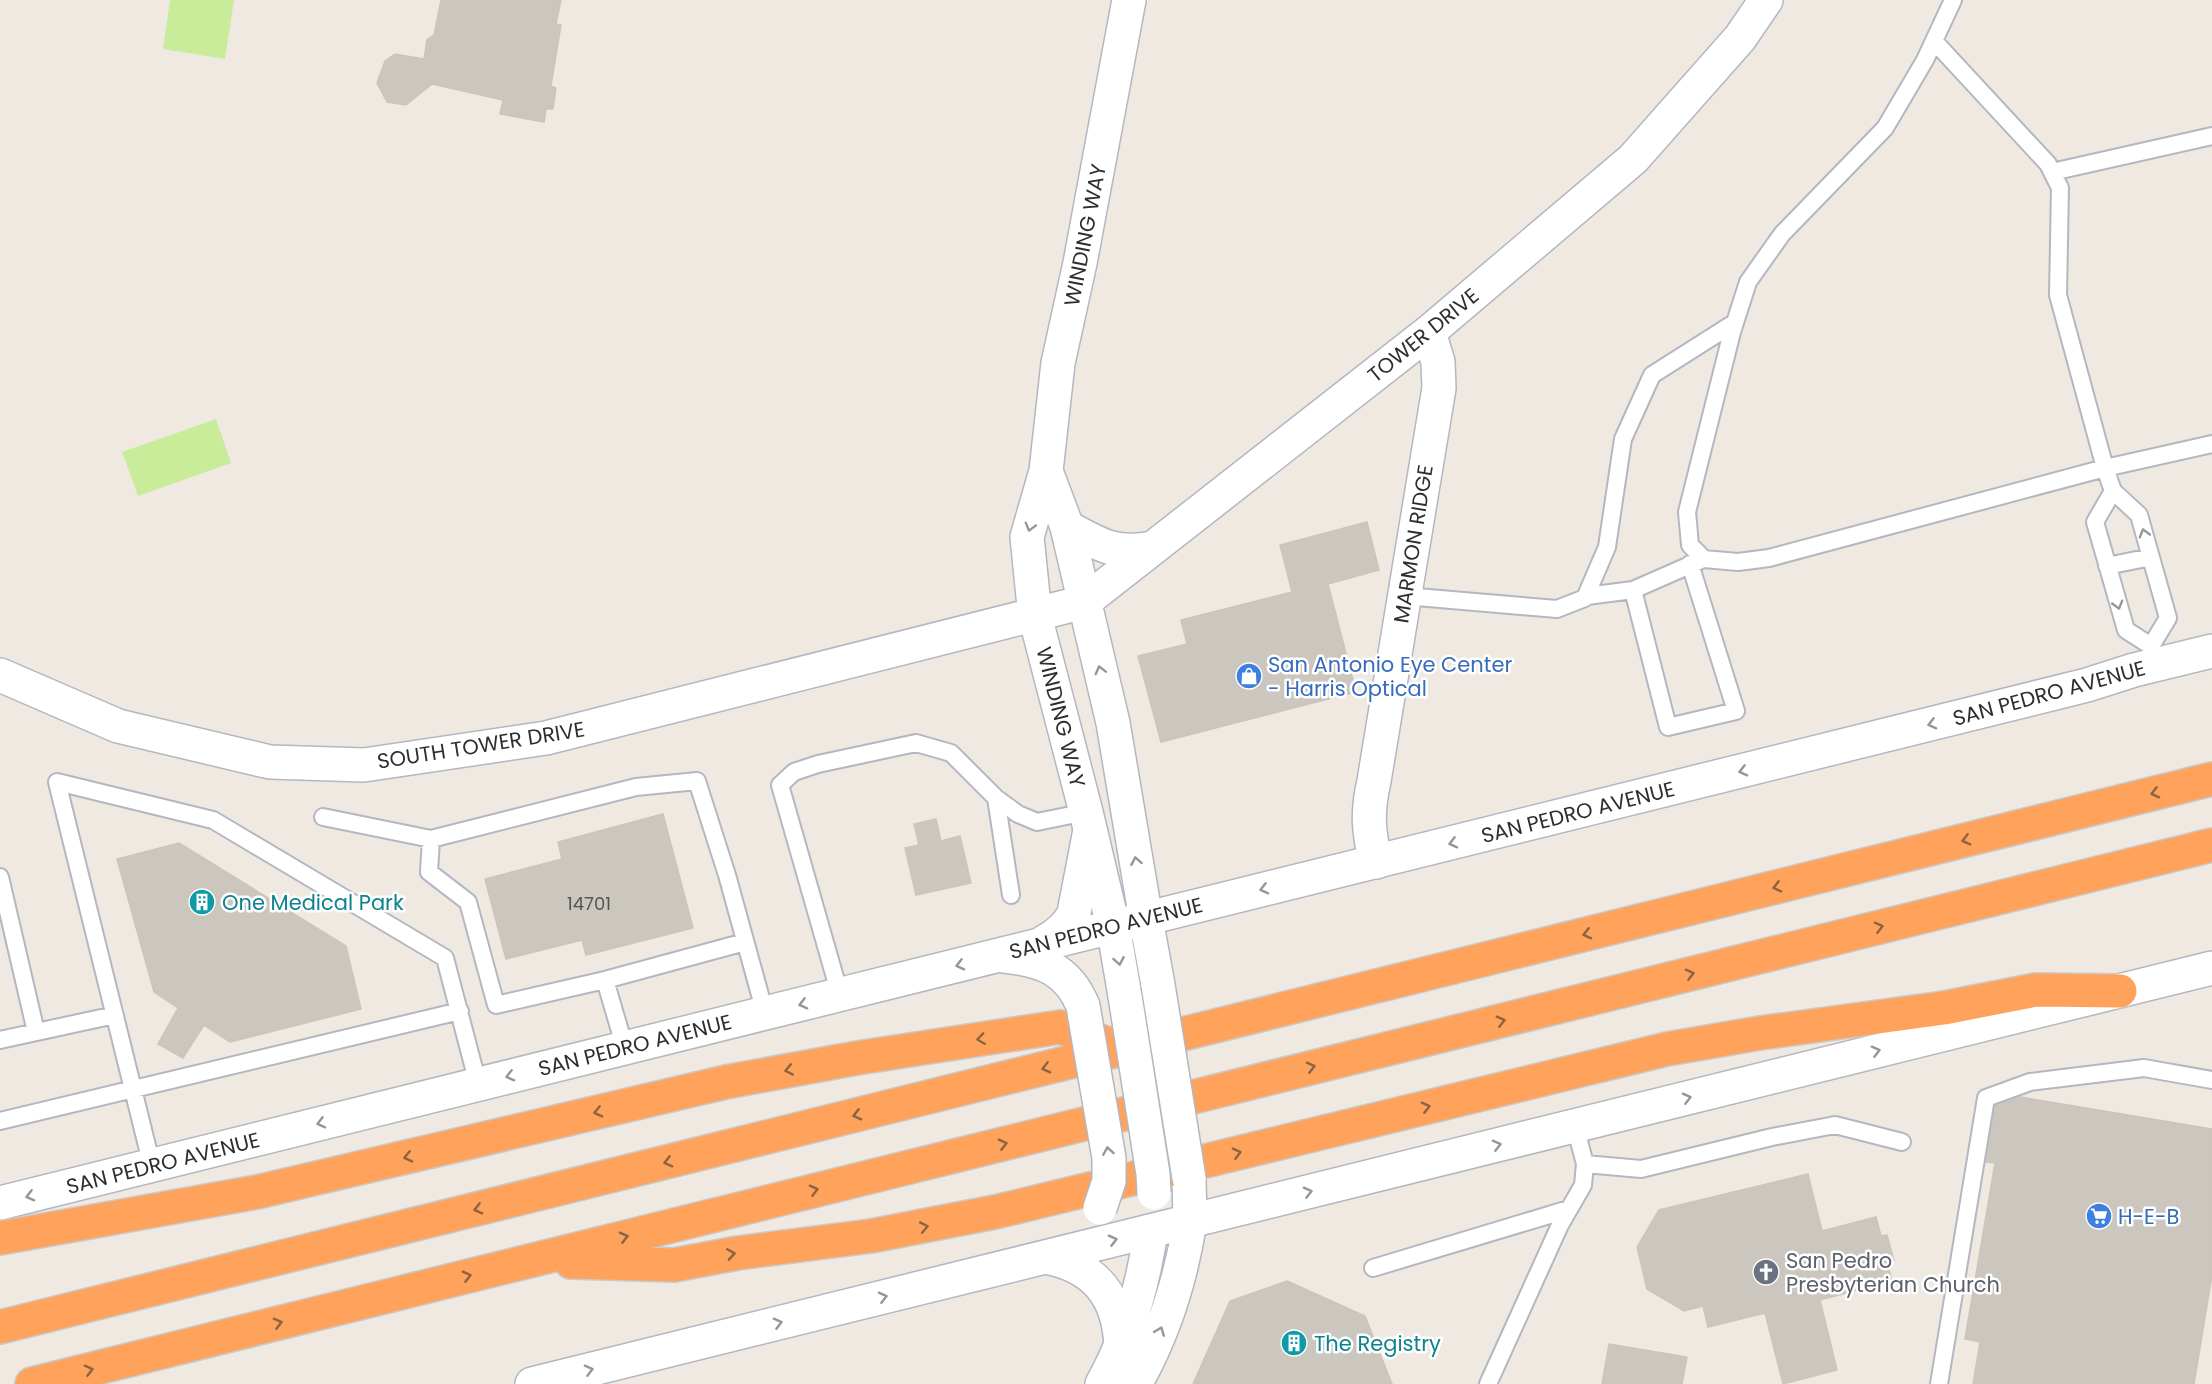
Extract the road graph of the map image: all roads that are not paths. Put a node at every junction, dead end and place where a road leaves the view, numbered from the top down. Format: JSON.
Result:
{"nodes":[{"id":1,"x":1129,"y":0,"type":"edge"},
{"id":2,"x":1766,"y":0,"type":"edge"},
{"id":3,"x":1953,"y":0,"type":"edge"},
{"id":4,"x":1934,"y":41,"type":"junction"},
{"id":5,"x":2212,"y":136,"type":"edge"},
{"id":6,"x":2052,"y":172,"type":"junction"},
{"id":7,"x":1734,"y":323,"type":"junction"},
{"id":8,"x":1429,"y":332,"type":"junction"},
{"id":9,"x":2212,"y":444,"type":"edge"},
{"id":10,"x":2105,"y":468,"type":"junction"},
{"id":11,"x":1046,"y":471,"type":"junction"},
{"id":12,"x":2113,"y":491,"type":"junction"},
{"id":13,"x":1066,"y":527,"type":"junction"},
{"id":14,"x":1153,"y":548,"type":"junction"},
{"id":15,"x":2151,"y":557,"type":"junction"},
{"id":16,"x":1697,"y":561,"type":"junction"},
{"id":17,"x":2107,"y":566,"type":"junction"},
{"id":18,"x":1633,"y":590,"type":"junction"},
{"id":19,"x":1587,"y":596,"type":"junction"},
{"id":20,"x":1405,"y":597,"type":"junction"},
{"id":21,"x":1084,"y":602,"type":"junction"},
{"id":22,"x":1035,"y":616,"type":"junction"},
{"id":23,"x":2212,"y":651,"type":"edge"},
{"id":24,"x":2153,"y":655,"type":"junction"},
{"id":25,"x":0,"y":675,"type":"edge"},
{"id":26,"x":1121,"y":775,"type":"junction"},
{"id":27,"x":2212,"y":779,"type":"edge"},
{"id":28,"x":996,"y":798,"type":"junction"},
{"id":29,"x":1085,"y":810,"type":"junction"},
{"id":30,"x":323,"y":816,"type":"dead end"},
{"id":31,"x":431,"y":839,"type":"junction"},
{"id":32,"x":2212,"y":844,"type":"edge"},
{"id":33,"x":1376,"y":862,"type":"junction"},
{"id":34,"x":0,"y":877,"type":"edge"},
{"id":35,"x":1011,"y":896,"type":"dead end"},
{"id":36,"x":1146,"y":919,"type":"junction"},
{"id":37,"x":1113,"y":926,"type":"junction"},
{"id":38,"x":745,"y":942,"type":"junction"},
{"id":39,"x":1041,"y":944,"type":"junction"},
{"id":40,"x":998,"y":955,"type":"junction"},
{"id":41,"x":2212,"y":968,"type":"edge"},
{"id":42,"x":605,"y":980,"type":"junction"},
{"id":43,"x":2120,"y":991,"type":"junction"},
{"id":44,"x":840,"y":995,"type":"junction"},
{"id":45,"x":460,"y":1011,"type":"junction"},
{"id":46,"x":765,"y":1013,"type":"junction"},
{"id":47,"x":115,"y":1015,"type":"junction"},
{"id":48,"x":36,"y":1032,"type":"junction"},
{"id":49,"x":0,"y":1040,"type":"edge"},
{"id":50,"x":625,"y":1048,"type":"junction"},
{"id":51,"x":1123,"y":1049,"type":"junction"},
{"id":52,"x":2212,"y":1080,"type":"edge"},
{"id":53,"x":478,"y":1084,"type":"junction"},
{"id":54,"x":132,"y":1088,"type":"junction"},
{"id":55,"x":0,"y":1121,"type":"edge"},
{"id":56,"x":1575,"y":1126,"type":"junction"},
{"id":57,"x":1902,"y":1142,"type":"dead end"},
{"id":58,"x":1585,"y":1164,"type":"junction"},
{"id":59,"x":152,"y":1166,"type":"junction"},
{"id":60,"x":0,"y":1203,"type":"edge"},
{"id":61,"x":1569,"y":1209,"type":"junction"},
{"id":62,"x":1190,"y":1222,"type":"junction"},
{"id":63,"x":1150,"y":1231,"type":"junction"},
{"id":64,"x":0,"y":1238,"type":"edge"},
{"id":65,"x":1052,"y":1256,"type":"junction"},
{"id":66,"x":527,"y":1261,"type":"junction"},
{"id":67,"x":1373,"y":1268,"type":"dead end"},
{"id":68,"x":0,"y":1327,"type":"edge"},
{"id":69,"x":1121,"y":1347,"type":"junction"},
{"id":70,"x":32,"y":1384,"type":"edge"},
{"id":71,"x":532,"y":1384,"type":"edge"},
{"id":72,"x":1102,"y":1384,"type":"edge"},
{"id":73,"x":1135,"y":1384,"type":"edge"},
{"id":74,"x":1488,"y":1384,"type":"edge"},
{"id":75,"x":1939,"y":1384,"type":"edge"}],
"edges":[{"from":1,"to":11,"type":"street","name":"WINDING WAY"},
{"from":2,"to":8,"type":"street","name":"TOWER DRIVE"},
{"from":3,"to":4,"type":"lane"},
{"from":4,"to":6,"type":"lane"},
{"from":4,"to":7,"type":"lane"},
{"from":5,"to":6,"type":"lane"},
{"from":6,"to":10,"type":"lane"},
{"from":7,"to":16,"type":"lane"},
{"from":7,"to":19,"type":"lane"},
{"from":8,"to":14,"type":"street","name":"TOWER DRIVE"},
{"from":8,"to":20,"type":"street","name":"MARMON RIDGE"},
{"from":9,"to":10,"type":"lane"},
{"from":10,"to":12,"type":"lane"},
{"from":10,"to":16,"type":"lane"},
{"from":11,"to":13,"type":"street","name":"WINDING WAY"},
{"from":11,"to":22,"type":"street","name":"WINDING WAY","one_way":true},
{"from":15,"to":12,"type":"lane","one_way":true},
{"from":12,"to":17,"type":"lane"},
{"from":13,"to":14,"type":"street"},
{"from":13,"to":21,"type":"street","name":"WINDING WAY"},
{"from":14,"to":21,"type":"street","name":"TOWER DRIVE"},
{"from":15,"to":17,"type":"lane"},
{"from":15,"to":24,"type":"lane"},
{"from":16,"to":18,"type":"lane"},
{"from":16,"to":18,"type":"lane"},
{"from":17,"to":24,"type":"lane","one_way":true},
{"from":18,"to":19,"type":"lane"},
{"from":19,"to":20,"type":"lane"},
{"from":20,"to":33,"type":"street","name":"MARMON RIDGE"},
{"from":21,"to":22,"type":"street","name":"TOWER DRIVE"},
{"from":26,"to":21,"type":"street","name":"WINDING WAY","one_way":true},
{"from":22,"to":25,"type":"street","name":"SOUTH TOWER DRIVE"},
{"from":22,"to":29,"type":"street","name":"WINDING WAY"},
{"from":23,"to":24,"type":"street","name":"SAN PEDRO AVENUE"},
{"from":24,"to":33,"type":"street","name":"SAN PEDRO AVENUE","one_way":true},
{"from":26,"to":29,"type":"street"},
{"from":36,"to":26,"type":"street","name":"WINDING WAY","one_way":true},
{"from":27,"to":51,"type":"highway","one_way":true},
{"from":28,"to":29,"type":"lane"},
{"from":28,"to":35,"type":"lane"},
{"from":28,"to":44,"type":"lane"},
{"from":29,"to":37,"type":"street","name":"WINDING WAY"},
{"from":29,"to":39,"type":"street"},
{"from":30,"to":31,"type":"lane"},
{"from":31,"to":38,"type":"lane"},
{"from":31,"to":42,"type":"lane"},
{"from":66,"to":32,"type":"highway","one_way":true},
{"from":33,"to":36,"type":"street","name":"SAN PEDRO AVENUE","one_way":true},
{"from":34,"to":48,"type":"lane"},
{"from":36,"to":37,"type":"street","name":"SAN PEDRO AVENUE"},
{"from":36,"to":62,"type":"street","name":"WINDING WAY","bridge":true},
{"from":37,"to":39,"type":"street","name":"SAN PEDRO AVENUE"},
{"from":37,"to":63,"type":"street","name":"WINDING WAY","one_way":true,"bridge":true},
{"from":38,"to":42,"type":"lane"},
{"from":38,"to":46,"type":"lane"},
{"from":39,"to":40,"type":"street","name":"SAN PEDRO AVENUE"},
{"from":40,"to":44,"type":"street","name":"SAN PEDRO AVENUE","one_way":true},
{"from":65,"to":40,"type":"street","one_way":true,"bridge":true},
{"from":41,"to":43,"type":"street"},
{"from":42,"to":50,"type":"lane"},
{"from":56,"to":43,"type":"street","one_way":true},
{"from":66,"to":43,"type":"highway","one_way":true},
{"from":44,"to":46,"type":"street","name":"SAN PEDRO AVENUE","one_way":true},
{"from":45,"to":47,"type":"lane"},
{"from":45,"to":53,"type":"lane"},
{"from":45,"to":54,"type":"lane"},
{"from":46,"to":50,"type":"street","name":"SAN PEDRO AVENUE"},
{"from":47,"to":48,"type":"lane"},
{"from":47,"to":54,"type":"lane"},
{"from":48,"to":49,"type":"lane"},
{"from":50,"to":53,"type":"street","name":"SAN PEDRO AVENUE","one_way":true},
{"from":51,"to":64,"type":"highway","one_way":true},
{"from":51,"to":68,"type":"highway","one_way":true},
{"from":52,"to":75,"type":"lane"},
{"from":53,"to":59,"type":"street","name":"SAN PEDRO AVENUE","one_way":true},
{"from":54,"to":55,"type":"lane"},
{"from":54,"to":59,"type":"lane"},
{"from":56,"to":58,"type":"lane"},
{"from":62,"to":56,"type":"street","one_way":true},
{"from":57,"to":58,"type":"lane"},
{"from":58,"to":61,"type":"lane"},
{"from":59,"to":60,"type":"street","name":"SAN PEDRO AVENUE","one_way":true},
{"from":61,"to":67,"type":"lane"},
{"from":61,"to":74,"type":"lane"},
{"from":62,"to":63,"type":"street"},
{"from":73,"to":62,"type":"street","name":"WINDING WAY","one_way":true},
{"from":65,"to":63,"type":"street","one_way":true},
{"from":63,"to":69,"type":"street","name":"WINDING WAY"},
{"from":65,"to":69,"type":"street"},
{"from":71,"to":65,"type":"street","one_way":true},
{"from":70,"to":66,"type":"highway","one_way":true},
{"from":69,"to":72,"type":"street","name":"WINDING WAY"}]}
